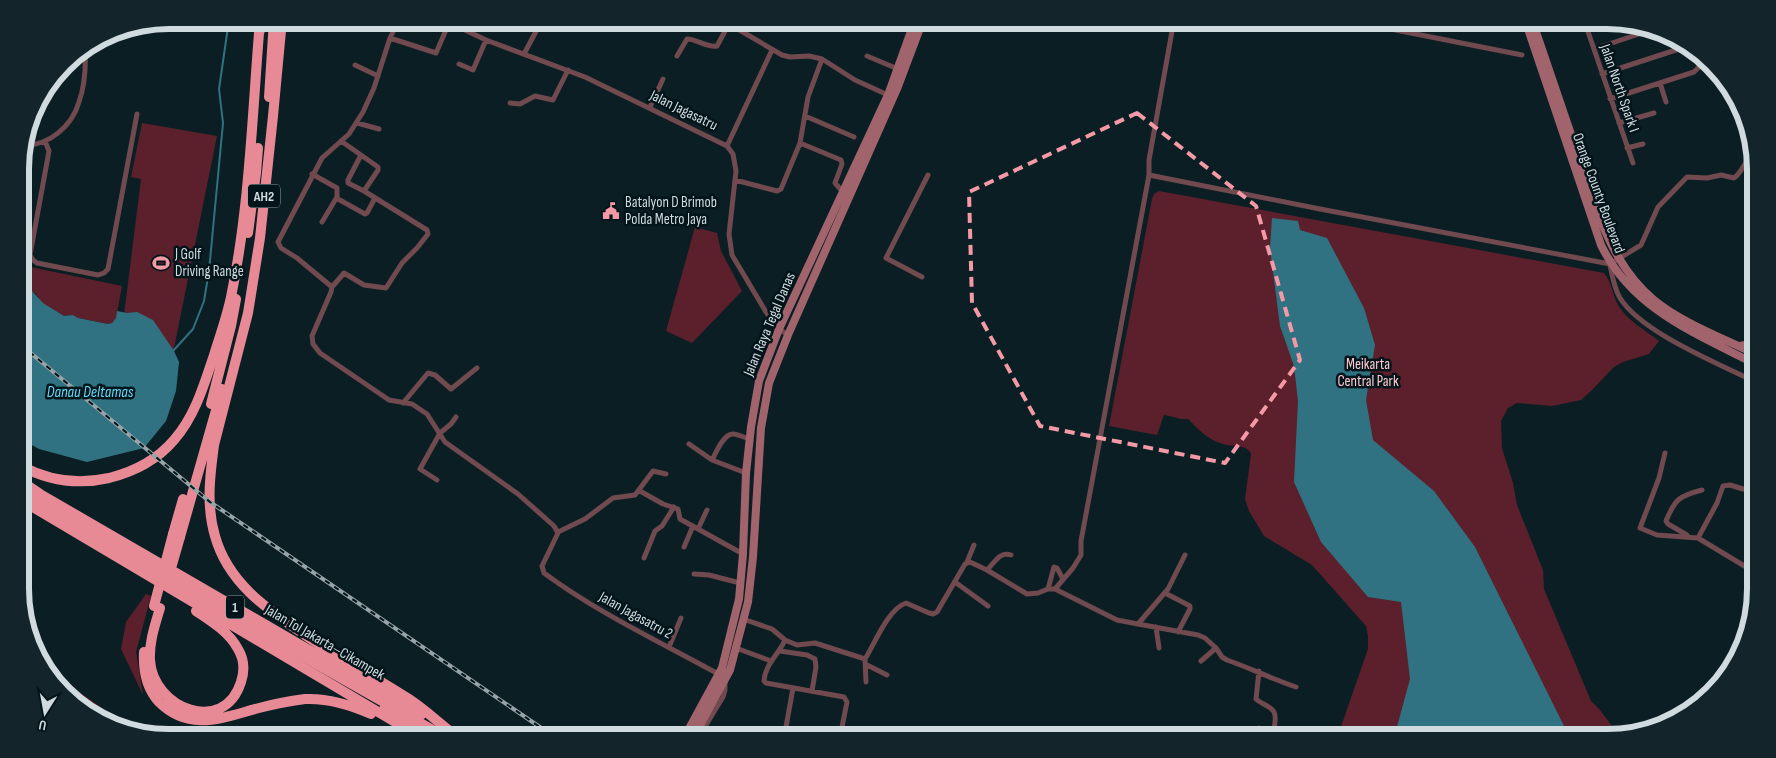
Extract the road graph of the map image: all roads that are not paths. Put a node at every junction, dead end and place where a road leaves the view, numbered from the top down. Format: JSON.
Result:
{"nodes":[{"id":1,"x":261,"y":29,"type":"edge"},
{"id":2,"x":264,"y":29,"type":"edge"},
{"id":3,"x":273,"y":29,"type":"edge"},
{"id":4,"x":281,"y":29,"type":"edge"},
{"id":5,"x":394,"y":29,"type":"edge"},
{"id":6,"x":445,"y":29,"type":"edge"},
{"id":7,"x":462,"y":29,"type":"edge"},
{"id":8,"x":537,"y":29,"type":"edge"},
{"id":9,"x":726,"y":29,"type":"edge"},
{"id":10,"x":740,"y":29,"type":"edge"},
{"id":11,"x":912,"y":29,"type":"edge"},
{"id":12,"x":919,"y":29,"type":"edge"},
{"id":13,"x":1172,"y":29,"type":"edge"},
{"id":14,"x":1391,"y":29,"type":"edge"},
{"id":15,"x":1528,"y":29,"type":"edge"},
{"id":16,"x":1535,"y":29,"type":"edge"},
{"id":17,"x":1586,"y":29,"type":"edge"},
{"id":18,"x":1642,"y":33,"type":"edge"},
{"id":19,"x":390,"y":38,"type":"junction"},
{"id":20,"x":486,"y":40,"type":"junction"},
{"id":21,"x":1594,"y":49,"type":"junction"},
{"id":22,"x":1679,"y":49,"type":"edge"},
{"id":23,"x":772,"y":50,"type":"junction"},
{"id":24,"x":524,"y":54,"type":"junction"},
{"id":25,"x":1522,"y":55,"type":"dead end"},
{"id":26,"x":677,"y":56,"type":"dead end"},
{"id":27,"x":867,"y":56,"type":"dead end"},
{"id":28,"x":85,"y":57,"type":"edge"},
{"id":29,"x":822,"y":59,"type":"junction"},
{"id":30,"x":459,"y":64,"type":"dead end"},
{"id":31,"x":355,"y":65,"type":"dead end"},
{"id":32,"x":1701,"y":65,"type":"edge"},
{"id":33,"x":898,"y":69,"type":"junction"},
{"id":34,"x":568,"y":70,"type":"junction"},
{"id":35,"x":1602,"y":74,"type":"junction"},
{"id":36,"x":378,"y":76,"type":"junction"},
{"id":37,"x":663,"y":79,"type":"dead end"},
{"id":38,"x":1660,"y":83,"type":"junction"},
{"id":39,"x":892,"y":90,"type":"junction"},
{"id":40,"x":1610,"y":99,"type":"junction"},
{"id":41,"x":1666,"y":102,"type":"dead end"},
{"id":42,"x":510,"y":103,"type":"dead end"},
{"id":43,"x":650,"y":108,"type":"junction"},
{"id":44,"x":1654,"y":112,"type":"dead end"},
{"id":45,"x":137,"y":114,"type":"dead end"},
{"id":46,"x":804,"y":116,"type":"junction"},
{"id":47,"x":357,"y":122,"type":"junction"},
{"id":48,"x":1619,"y":123,"type":"junction"},
{"id":49,"x":379,"y":129,"type":"dead end"},
{"id":50,"x":854,"y":137,"type":"dead end"},
{"id":51,"x":45,"y":141,"type":"junction"},
{"id":52,"x":341,"y":141,"type":"junction"},
{"id":53,"x":800,"y":143,"type":"junction"},
{"id":54,"x":32,"y":144,"type":"edge"},
{"id":55,"x":1643,"y":144,"type":"dead end"},
{"id":56,"x":727,"y":146,"type":"junction"},
{"id":57,"x":1627,"y":148,"type":"junction"},
{"id":58,"x":361,"y":155,"type":"junction"},
{"id":59,"x":1747,"y":162,"type":"edge"},
{"id":60,"x":1632,"y":163,"type":"dead end"},
{"id":61,"x":312,"y":174,"type":"junction"},
{"id":62,"x":928,"y":175,"type":"dead end"},
{"id":63,"x":1149,"y":175,"type":"junction"},
{"id":64,"x":735,"y":180,"type":"junction"},
{"id":65,"x":364,"y":191,"type":"junction"},
{"id":66,"x":843,"y":192,"type":"junction"},
{"id":67,"x":337,"y":197,"type":"junction"},
{"id":68,"x":375,"y":198,"type":"junction"},
{"id":69,"x":322,"y":222,"type":"dead end"},
{"id":70,"x":1619,"y":260,"type":"junction"},
{"id":71,"x":1610,"y":264,"type":"junction"},
{"id":72,"x":922,"y":277,"type":"dead end"},
{"id":73,"x":332,"y":287,"type":"junction"},
{"id":74,"x":779,"y":329,"type":"junction"},
{"id":75,"x":788,"y":335,"type":"junction"},
{"id":76,"x":1747,"y":345,"type":"edge"},
{"id":77,"x":1740,"y":346,"type":"junction"},
{"id":78,"x":1747,"y":349,"type":"edge"},
{"id":79,"x":1747,"y":359,"type":"edge"},
{"id":80,"x":477,"y":368,"type":"dead end"},
{"id":81,"x":231,"y":370,"type":"junction"},
{"id":82,"x":1747,"y":378,"type":"edge"},
{"id":83,"x":403,"y":403,"type":"junction"},
{"id":84,"x":456,"y":417,"type":"dead end"},
{"id":85,"x":440,"y":433,"type":"junction"},
{"id":86,"x":750,"y":440,"type":"junction"},
{"id":87,"x":689,"y":444,"type":"dead end"},
{"id":88,"x":1665,"y":453,"type":"dead end"},
{"id":89,"x":712,"y":460,"type":"junction"},
{"id":90,"x":29,"y":469,"type":"edge"},
{"id":91,"x":746,"y":473,"type":"junction"},
{"id":92,"x":666,"y":474,"type":"dead end"},
{"id":93,"x":437,"y":480,"type":"dead end"},
{"id":94,"x":29,"y":486,"type":"edge"},
{"id":95,"x":1747,"y":486,"type":"edge"},
{"id":96,"x":1702,"y":490,"type":"dead end"},
{"id":97,"x":640,"y":491,"type":"junction"},
{"id":98,"x":29,"y":494,"type":"edge"},
{"id":99,"x":29,"y":498,"type":"edge"},
{"id":100,"x":29,"y":505,"type":"edge"},
{"id":101,"x":674,"y":507,"type":"junction"},
{"id":102,"x":707,"y":510,"type":"dead end"},
{"id":103,"x":41,"y":512,"type":"junction"},
{"id":104,"x":695,"y":527,"type":"junction"},
{"id":105,"x":558,"y":532,"type":"junction"},
{"id":106,"x":176,"y":536,"type":"junction"},
{"id":107,"x":1689,"y":537,"type":"junction"},
{"id":108,"x":1698,"y":538,"type":"junction"},
{"id":109,"x":974,"y":545,"type":"dead end"},
{"id":110,"x":684,"y":548,"type":"dead end"},
{"id":111,"x":743,"y":554,"type":"junction"},
{"id":112,"x":1185,"y":555,"type":"dead end"},
{"id":113,"x":1011,"y":556,"type":"dead end"},
{"id":114,"x":644,"y":558,"type":"dead end"},
{"id":115,"x":967,"y":562,"type":"junction"},
{"id":116,"x":1747,"y":568,"type":"edge"},
{"id":117,"x":987,"y":570,"type":"junction"},
{"id":118,"x":694,"y":574,"type":"dead end"},
{"id":119,"x":1063,"y":579,"type":"junction"},
{"id":120,"x":955,"y":582,"type":"junction"},
{"id":121,"x":740,"y":583,"type":"junction"},
{"id":122,"x":1048,"y":588,"type":"junction"},
{"id":123,"x":1055,"y":589,"type":"junction"},
{"id":124,"x":1165,"y":593,"type":"junction"},
{"id":125,"x":988,"y":606,"type":"dead end"},
{"id":126,"x":157,"y":607,"type":"junction"},
{"id":127,"x":681,"y":618,"type":"dead end"},
{"id":128,"x":743,"y":619,"type":"junction"},
{"id":129,"x":1138,"y":624,"type":"junction"},
{"id":130,"x":1156,"y":627,"type":"junction"},
{"id":131,"x":1178,"y":632,"type":"junction"},
{"id":132,"x":785,"y":640,"type":"junction"},
{"id":133,"x":669,"y":647,"type":"junction"},
{"id":134,"x":736,"y":648,"type":"junction"},
{"id":135,"x":1159,"y":648,"type":"dead end"},
{"id":136,"x":1216,"y":648,"type":"junction"},
{"id":137,"x":780,"y":650,"type":"junction"},
{"id":138,"x":866,"y":659,"type":"junction"},
{"id":139,"x":771,"y":661,"type":"junction"},
{"id":140,"x":1201,"y":661,"type":"dead end"},
{"id":141,"x":867,"y":666,"type":"junction"},
{"id":142,"x":1259,"y":671,"type":"junction"},
{"id":143,"x":887,"y":675,"type":"dead end"},
{"id":144,"x":722,"y":678,"type":"junction"},
{"id":145,"x":866,"y":682,"type":"dead end"},
{"id":146,"x":1296,"y":687,"type":"dead end"},
{"id":147,"x":793,"y":688,"type":"junction"},
{"id":148,"x":812,"y":691,"type":"junction"},
{"id":149,"x":404,"y":729,"type":"edge"},
{"id":150,"x":406,"y":729,"type":"edge"},
{"id":151,"x":417,"y":729,"type":"edge"},
{"id":152,"x":439,"y":729,"type":"edge"},
{"id":153,"x":440,"y":729,"type":"edge"},
{"id":154,"x":444,"y":729,"type":"edge"},
{"id":155,"x":690,"y":729,"type":"edge"},
{"id":156,"x":697,"y":729,"type":"edge"},
{"id":157,"x":703,"y":729,"type":"edge"},
{"id":158,"x":795,"y":729,"type":"edge"},
{"id":159,"x":841,"y":729,"type":"edge"},
{"id":160,"x":1273,"y":729,"type":"edge"}],
"edges":[{"from":1,"to":90,"type":"highway"},
{"from":2,"to":106,"type":"highway","number":"AH2"},
{"from":3,"to":81,"type":"highway","number":"AH2"},
{"from":4,"to":81,"type":"highway","number":"AH2"},
{"from":5,"to":19,"type":"street"},
{"from":6,"to":19,"type":"street"},
{"from":7,"to":20,"type":"street","name":"Jalan Jagasatru"},
{"from":8,"to":24,"type":"street"},
{"from":9,"to":26,"type":"street"},
{"from":10,"to":23,"type":"street"},
{"from":11,"to":33,"type":"street","name":"Jalan Raya Tegal Danas"},
{"from":12,"to":39,"type":"street","name":"Jalan Raya Tegal Danas"},
{"from":13,"to":63,"type":"street"},
{"from":14,"to":25,"type":"street"},
{"from":15,"to":71,"type":"street","name":"Orange County Boulevard"},
{"from":16,"to":70,"type":"street","name":"Orange County Boulevard"},
{"from":17,"to":21,"type":"street","name":"Jalan North Spark I"},
{"from":18,"to":21,"type":"street"},
{"from":19,"to":36,"type":"street"},
{"from":20,"to":24,"type":"street","name":"Jalan Jagasatru"},
{"from":20,"to":30,"type":"street"},
{"from":21,"to":35,"type":"street","name":"Jalan North Spark I"},
{"from":22,"to":35,"type":"street"},
{"from":23,"to":29,"type":"street"},
{"from":23,"to":56,"type":"street"},
{"from":24,"to":34,"type":"street","name":"Jalan Jagasatru"},
{"from":27,"to":33,"type":"street"},
{"from":28,"to":51,"type":"street"},
{"from":29,"to":39,"type":"street"},
{"from":29,"to":46,"type":"street"},
{"from":31,"to":36,"type":"street"},
{"from":32,"to":38,"type":"street"},
{"from":33,"to":39,"type":"street","name":"Jalan Raya Tegal Danas"},
{"from":34,"to":42,"type":"street"},
{"from":34,"to":43,"type":"street","name":"Jalan Jagasatru"},
{"from":35,"to":40,"type":"street","name":"Jalan North Spark I"},
{"from":36,"to":47,"type":"street"},
{"from":37,"to":43,"type":"street"},
{"from":38,"to":40,"type":"street"},
{"from":38,"to":41,"type":"street"},
{"from":39,"to":66,"type":"street","name":"Jalan Raya Tegal Danas"},
{"from":39,"to":75,"type":"street","name":"Jalan Raya Tegal Danas"},
{"from":40,"to":48,"type":"street","name":"Jalan North Spark I"},
{"from":43,"to":56,"type":"street","name":"Jalan Jagasatru"},
{"from":44,"to":48,"type":"street"},
{"from":45,"to":51,"type":"street"},
{"from":46,"to":50,"type":"street"},
{"from":46,"to":53,"type":"street"},
{"from":47,"to":49,"type":"street"},
{"from":47,"to":52,"type":"street"},
{"from":48,"to":57,"type":"street","name":"Jalan North Spark I"},
{"from":51,"to":54,"type":"street"},
{"from":52,"to":58,"type":"street"},
{"from":52,"to":61,"type":"street"},
{"from":53,"to":64,"type":"street"},
{"from":53,"to":66,"type":"street"},
{"from":55,"to":57,"type":"street"},
{"from":56,"to":64,"type":"street","name":"Jalan Jagasatru"},
{"from":57,"to":60,"type":"street","name":"Jalan North Spark I"},
{"from":58,"to":65,"type":"street"},
{"from":58,"to":65,"type":"street"},
{"from":59,"to":70,"type":"street"},
{"from":61,"to":67,"type":"street"},
{"from":61,"to":73,"type":"street"},
{"from":62,"to":72,"type":"street"},
{"from":63,"to":71,"type":"street"},
{"from":63,"to":119,"type":"street"},
{"from":64,"to":74,"type":"street","name":"Jalan Jagasatru"},
{"from":65,"to":68,"type":"street"},
{"from":66,"to":74,"type":"street","name":"Jalan Raya Tegal Danas"},
{"from":67,"to":68,"type":"street"},
{"from":67,"to":69,"type":"street"},
{"from":68,"to":73,"type":"street"},
{"from":70,"to":71,"type":"street"},
{"from":70,"to":77,"type":"street","name":"Orange County Boulevard"},
{"from":71,"to":79,"type":"street","name":"Orange County Boulevard"},
{"from":71,"to":82,"type":"street"},
{"from":73,"to":83,"type":"street"},
{"from":74,"to":75,"type":"street","name":"Jalan Jagasatru"},
{"from":74,"to":86,"type":"street","name":"Jalan Raya Tegal Danas"},
{"from":75,"to":128,"type":"street","name":"Jalan Raya Tegal Danas"},
{"from":76,"to":77,"type":"street"},
{"from":77,"to":78,"type":"street","name":"Orange County Boulevard"},
{"from":80,"to":83,"type":"street"},
{"from":81,"to":106,"type":"highway"},
{"from":81,"to":154,"type":"highway"},
{"from":83,"to":85,"type":"street"},
{"from":84,"to":85,"type":"street"},
{"from":85,"to":93,"type":"street"},
{"from":85,"to":105,"type":"street"},
{"from":86,"to":89,"type":"street"},
{"from":86,"to":91,"type":"street","name":"Jalan Raya Tegal Danas"},
{"from":87,"to":89,"type":"street"},
{"from":88,"to":107,"type":"street"},
{"from":89,"to":91,"type":"street"},
{"from":91,"to":111,"type":"street","name":"Jalan Raya Tegal Danas"},
{"from":92,"to":97,"type":"street"},
{"from":94,"to":153,"type":"highway","name":"Jalan Tol Jakarta–Cikampek","number":"1"},
{"from":95,"to":108,"type":"street"},
{"from":96,"to":107,"type":"street"},
{"from":97,"to":101,"type":"street"},
{"from":97,"to":105,"type":"street"},
{"from":98,"to":152,"type":"highway","number":"1","bridge":true},
{"from":99,"to":151,"type":"highway","number":"1","bridge":true},
{"from":100,"to":103,"type":"highway","number":"1"},
{"from":101,"to":104,"type":"street"},
{"from":101,"to":114,"type":"street"},
{"from":102,"to":104,"type":"street"},
{"from":103,"to":126,"type":"highway"},
{"from":103,"to":150,"type":"highway","number":"1"},
{"from":104,"to":110,"type":"street"},
{"from":104,"to":111,"type":"street"},
{"from":105,"to":133,"type":"street","name":"Jalan Jagasatru 2"},
{"from":106,"to":126,"type":"highway","bridge":true},
{"from":107,"to":108,"type":"street"},
{"from":108,"to":116,"type":"street"},
{"from":109,"to":115,"type":"street"},
{"from":111,"to":121,"type":"street","name":"Jalan Raya Tegal Danas"},
{"from":112,"to":124,"type":"street"},
{"from":113,"to":117,"type":"street"},
{"from":115,"to":117,"type":"street"},
{"from":115,"to":120,"type":"street"},
{"from":117,"to":122,"type":"street"},
{"from":118,"to":121,"type":"street"},
{"from":119,"to":122,"type":"street"},
{"from":119,"to":123,"type":"street"},
{"from":120,"to":125,"type":"street"},
{"from":120,"to":138,"type":"street"},
{"from":121,"to":144,"type":"street","name":"Jalan Raya Tegal Danas"},
{"from":122,"to":123,"type":"street"},
{"from":123,"to":129,"type":"street"},
{"from":124,"to":129,"type":"street"},
{"from":124,"to":131,"type":"street"},
{"from":126,"to":149,"type":"highway"},
{"from":127,"to":133,"type":"street"},
{"from":128,"to":132,"type":"street"},
{"from":128,"to":134,"type":"street","name":"Jalan Raya Tegal Danas"},
{"from":129,"to":130,"type":"street"},
{"from":130,"to":131,"type":"street"},
{"from":130,"to":135,"type":"street"},
{"from":131,"to":136,"type":"street"},
{"from":132,"to":137,"type":"street"},
{"from":132,"to":138,"type":"street"},
{"from":133,"to":144,"type":"street","name":"Jalan Jagasatru 2"},
{"from":134,"to":139,"type":"street"},
{"from":134,"to":144,"type":"street","name":"Jalan Raya Tegal Danas"},
{"from":136,"to":140,"type":"street"},
{"from":136,"to":142,"type":"street"},
{"from":137,"to":139,"type":"street"},
{"from":137,"to":148,"type":"street"},
{"from":138,"to":141,"type":"street"},
{"from":139,"to":147,"type":"street"},
{"from":141,"to":143,"type":"street"},
{"from":141,"to":145,"type":"street"},
{"from":142,"to":146,"type":"street"},
{"from":142,"to":160,"type":"street"},
{"from":144,"to":155,"type":"street","name":"Jalan Raya Tegal Danas"},
{"from":144,"to":156,"type":"street","name":"Jalan Raya Tegal Danas"},
{"from":144,"to":157,"type":"street"},
{"from":147,"to":148,"type":"street"},
{"from":147,"to":158,"type":"street"},
{"from":148,"to":159,"type":"street"}]}
